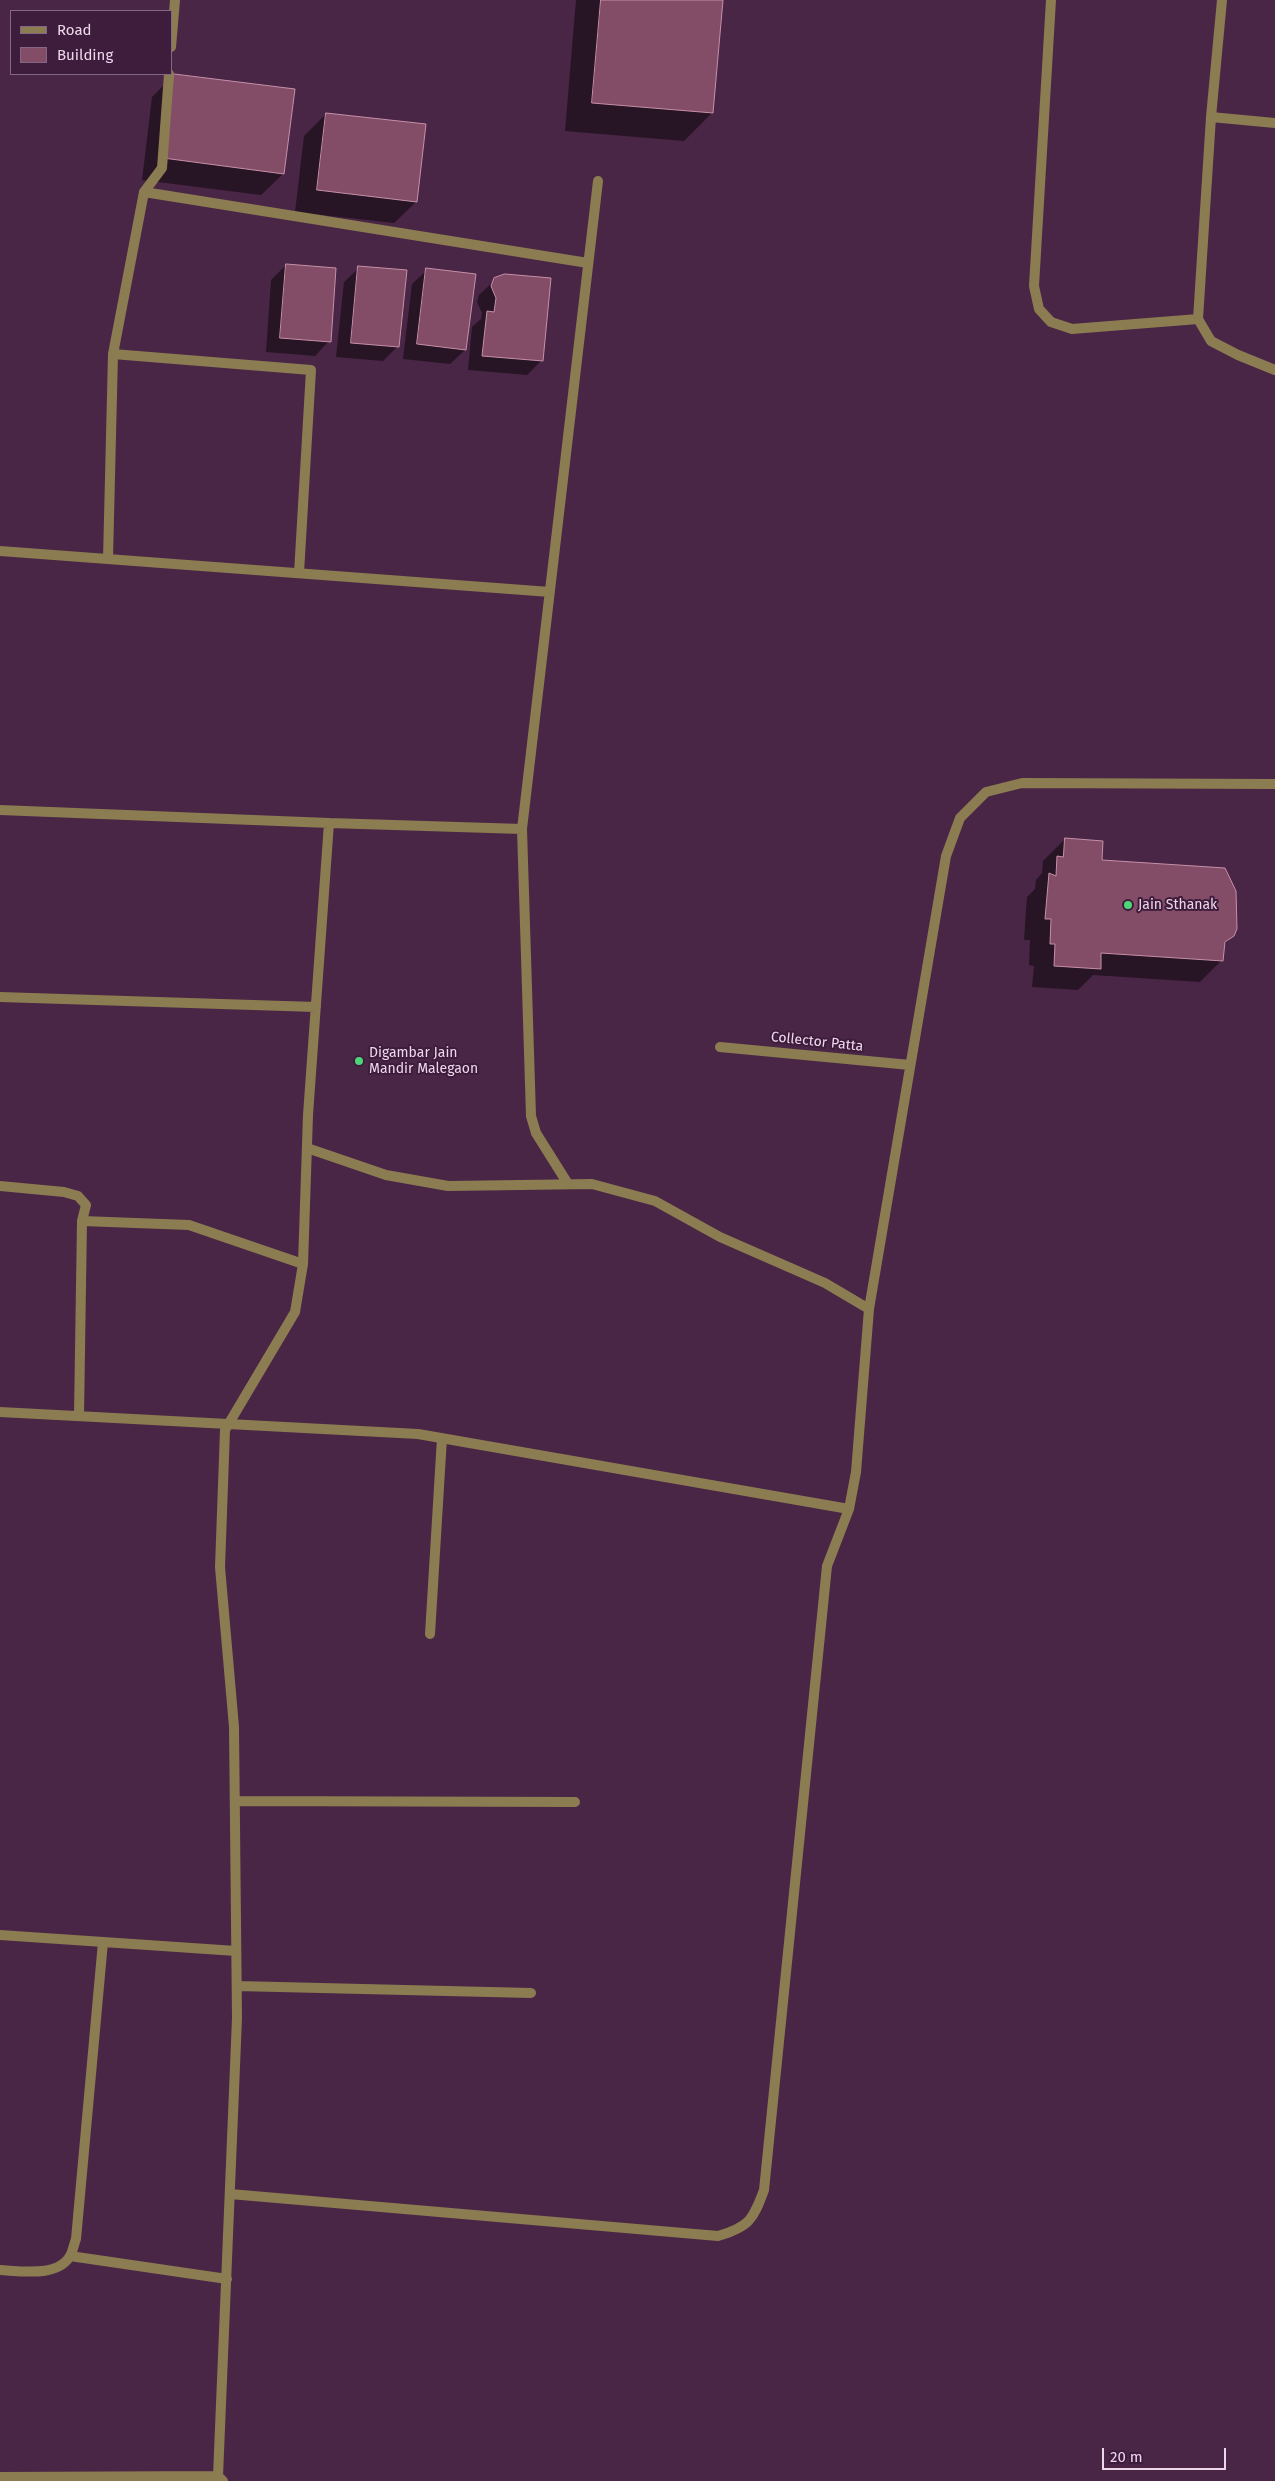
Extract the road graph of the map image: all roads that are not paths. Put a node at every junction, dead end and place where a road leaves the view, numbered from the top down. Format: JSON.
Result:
{"nodes":[{"id":1,"x":175,"y":0,"type":"edge"},
{"id":2,"x":1051,"y":0,"type":"edge"},
{"id":3,"x":1222,"y":0,"type":"edge"},
{"id":4,"x":172,"y":34,"type":"edge"},
{"id":5,"x":169,"y":75,"type":"edge"},
{"id":6,"x":1211,"y":118,"type":"junction"},
{"id":7,"x":1275,"y":122,"type":"edge"},
{"id":8,"x":598,"y":181,"type":"dead end"},
{"id":9,"x":144,"y":192,"type":"junction"},
{"id":10,"x":588,"y":263,"type":"junction"},
{"id":11,"x":1198,"y":319,"type":"junction"},
{"id":12,"x":114,"y":354,"type":"junction"},
{"id":13,"x":1275,"y":370,"type":"edge"},
{"id":14,"x":0,"y":551,"type":"edge"},
{"id":15,"x":108,"y":559,"type":"junction"},
{"id":16,"x":299,"y":573,"type":"junction"},
{"id":17,"x":550,"y":592,"type":"junction"},
{"id":18,"x":1275,"y":784,"type":"edge"},
{"id":19,"x":0,"y":810,"type":"edge"},
{"id":20,"x":329,"y":823,"type":"junction"},
{"id":21,"x":522,"y":829,"type":"junction"},
{"id":22,"x":0,"y":997,"type":"edge"},
{"id":23,"x":316,"y":1006,"type":"junction"},
{"id":24,"x":720,"y":1047,"type":"dead end"},
{"id":25,"x":910,"y":1065,"type":"junction"},
{"id":26,"x":307,"y":1148,"type":"junction"},
{"id":27,"x":568,"y":1184,"type":"junction"},
{"id":28,"x":0,"y":1186,"type":"edge"},
{"id":29,"x":82,"y":1222,"type":"junction"},
{"id":30,"x":303,"y":1264,"type":"junction"},
{"id":31,"x":869,"y":1309,"type":"junction"},
{"id":32,"x":0,"y":1412,"type":"edge"},
{"id":33,"x":79,"y":1416,"type":"junction"},
{"id":34,"x":229,"y":1423,"type":"junction"},
{"id":35,"x":442,"y":1438,"type":"junction"},
{"id":36,"x":849,"y":1509,"type":"junction"},
{"id":37,"x":430,"y":1634,"type":"dead end"},
{"id":38,"x":235,"y":1801,"type":"junction"},
{"id":39,"x":575,"y":1802,"type":"dead end"},
{"id":40,"x":0,"y":1935,"type":"edge"},
{"id":41,"x":103,"y":1942,"type":"junction"},
{"id":42,"x":236,"y":1951,"type":"junction"},
{"id":43,"x":237,"y":1986,"type":"junction"},
{"id":44,"x":530,"y":1993,"type":"dead end"},
{"id":45,"x":230,"y":2194,"type":"junction"},
{"id":46,"x":70,"y":2256,"type":"junction"},
{"id":47,"x":0,"y":2270,"type":"edge"},
{"id":48,"x":226,"y":2279,"type":"junction"},
{"id":49,"x":0,"y":2477,"type":"edge"},
{"id":50,"x":221,"y":2478,"type":"edge"}],
"edges":[{"from":1,"to":4,"type":"street"},
{"from":2,"to":11,"type":"street"},
{"from":3,"to":6,"type":"street"},
{"from":5,"to":9,"type":"street"},
{"from":6,"to":7,"type":"street"},
{"from":6,"to":11,"type":"street"},
{"from":8,"to":10,"type":"street"},
{"from":9,"to":10,"type":"street"},
{"from":9,"to":12,"type":"street"},
{"from":10,"to":17,"type":"street"},
{"from":11,"to":13,"type":"street"},
{"from":12,"to":15,"type":"street"},
{"from":12,"to":16,"type":"street"},
{"from":14,"to":15,"type":"street"},
{"from":15,"to":16,"type":"street"},
{"from":16,"to":17,"type":"street"},
{"from":17,"to":21,"type":"street"},
{"from":18,"to":25,"type":"street"},
{"from":19,"to":20,"type":"street"},
{"from":20,"to":21,"type":"street"},
{"from":20,"to":23,"type":"street"},
{"from":21,"to":27,"type":"street"},
{"from":22,"to":23,"type":"street"},
{"from":23,"to":26,"type":"street"},
{"from":24,"to":25,"type":"street","name":"Collector Patta"},
{"from":25,"to":31,"type":"street"},
{"from":26,"to":27,"type":"street"},
{"from":26,"to":30,"type":"street"},
{"from":27,"to":31,"type":"street"},
{"from":28,"to":29,"type":"street"},
{"from":29,"to":30,"type":"street"},
{"from":29,"to":33,"type":"street"},
{"from":30,"to":34,"type":"street"},
{"from":31,"to":36,"type":"street"},
{"from":32,"to":33,"type":"street"},
{"from":33,"to":34,"type":"street"},
{"from":34,"to":35,"type":"street"},
{"from":34,"to":38,"type":"street"},
{"from":35,"to":36,"type":"street"},
{"from":35,"to":37,"type":"street"},
{"from":36,"to":45,"type":"street"},
{"from":38,"to":39,"type":"street"},
{"from":38,"to":42,"type":"street"},
{"from":40,"to":41,"type":"street"},
{"from":41,"to":42,"type":"street"},
{"from":41,"to":46,"type":"street"},
{"from":42,"to":43,"type":"street"},
{"from":43,"to":44,"type":"street"},
{"from":43,"to":45,"type":"street"},
{"from":45,"to":48,"type":"street"},
{"from":46,"to":47,"type":"street"},
{"from":46,"to":48,"type":"street"},
{"from":48,"to":50,"type":"street"},
{"from":49,"to":50,"type":"street"}]}
